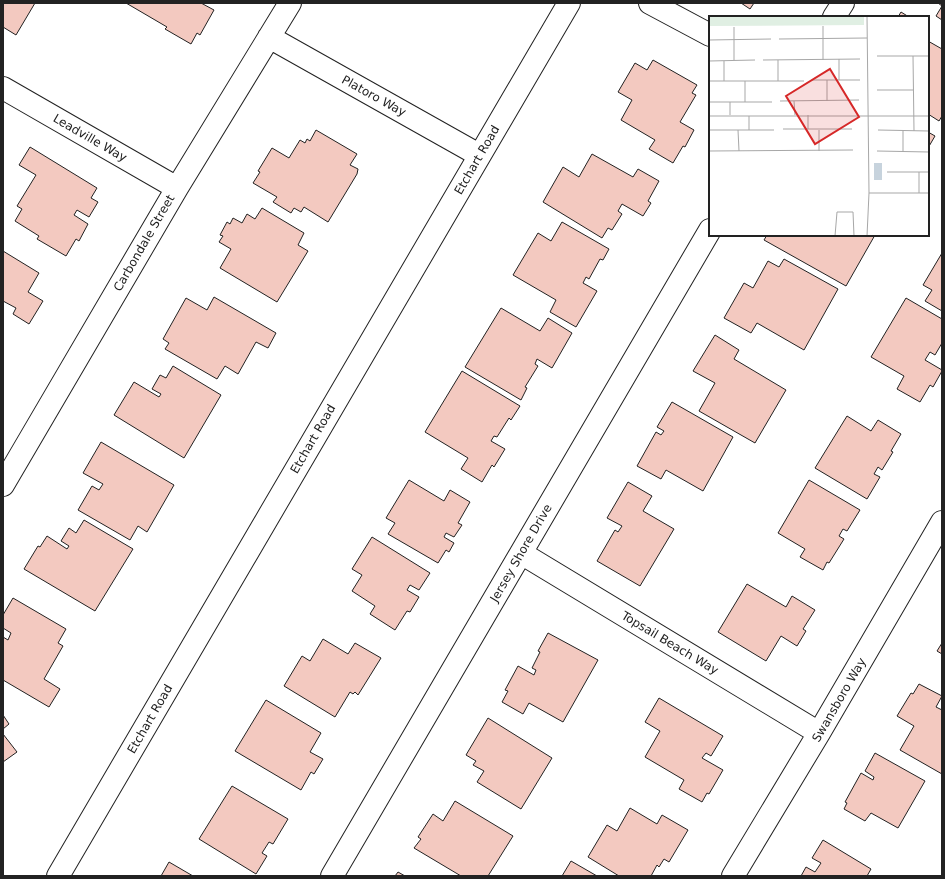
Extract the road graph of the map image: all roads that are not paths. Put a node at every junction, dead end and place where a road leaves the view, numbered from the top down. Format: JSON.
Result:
{"nodes":[{"id":1,"x":290,"y":3,"type":"edge"},
{"id":2,"x":569,"y":3,"type":"edge"},
{"id":3,"x":650,"y":3,"type":"edge"},
{"id":4,"x":843,"y":3,"type":"edge"},
{"id":5,"x":835,"y":16,"type":"edge"},
{"id":6,"x":709,"y":34,"type":"edge"},
{"id":7,"x":269,"y":37,"type":"junction"},
{"id":8,"x":3,"y":88,"type":"edge"},
{"id":9,"x":479,"y":155,"type":"junction"},
{"id":10,"x":177,"y":188,"type":"junction"},
{"id":11,"x":709,"y":232,"type":"edge"},
{"id":12,"x":3,"y":485,"type":"edge"},
{"id":13,"x":942,"y":522,"type":"edge"},
{"id":14,"x":521,"y":553,"type":"junction"},
{"id":15,"x":820,"y":733,"type":"junction"},
{"id":16,"x":58,"y":876,"type":"edge"},
{"id":17,"x":332,"y":876,"type":"edge"},
{"id":18,"x":733,"y":876,"type":"edge"}],
"edges":[{"from":1,"to":7,"type":"street","name":"Carbondale Street"},
{"from":2,"to":9,"type":"street","name":"Etchart Road"},
{"from":3,"to":6,"type":"street"},
{"from":4,"to":5,"type":"street"},
{"from":7,"to":9,"type":"street","name":"Platoro Way"},
{"from":7,"to":10,"type":"street","name":"Carbondale Street"},
{"from":8,"to":10,"type":"street","name":"Leadville Way"},
{"from":9,"to":16,"type":"street","name":"Etchart Road"},
{"from":10,"to":12,"type":"street","name":"Carbondale Street"},
{"from":11,"to":14,"type":"street","name":"Jersey Shore Drive"},
{"from":13,"to":15,"type":"street","name":"Swansboro Way"},
{"from":14,"to":15,"type":"street","name":"Topsail Beach Way"},
{"from":14,"to":17,"type":"street","name":"Jersey Shore Drive"},
{"from":15,"to":18,"type":"street","name":"Swansboro Way"}]}
